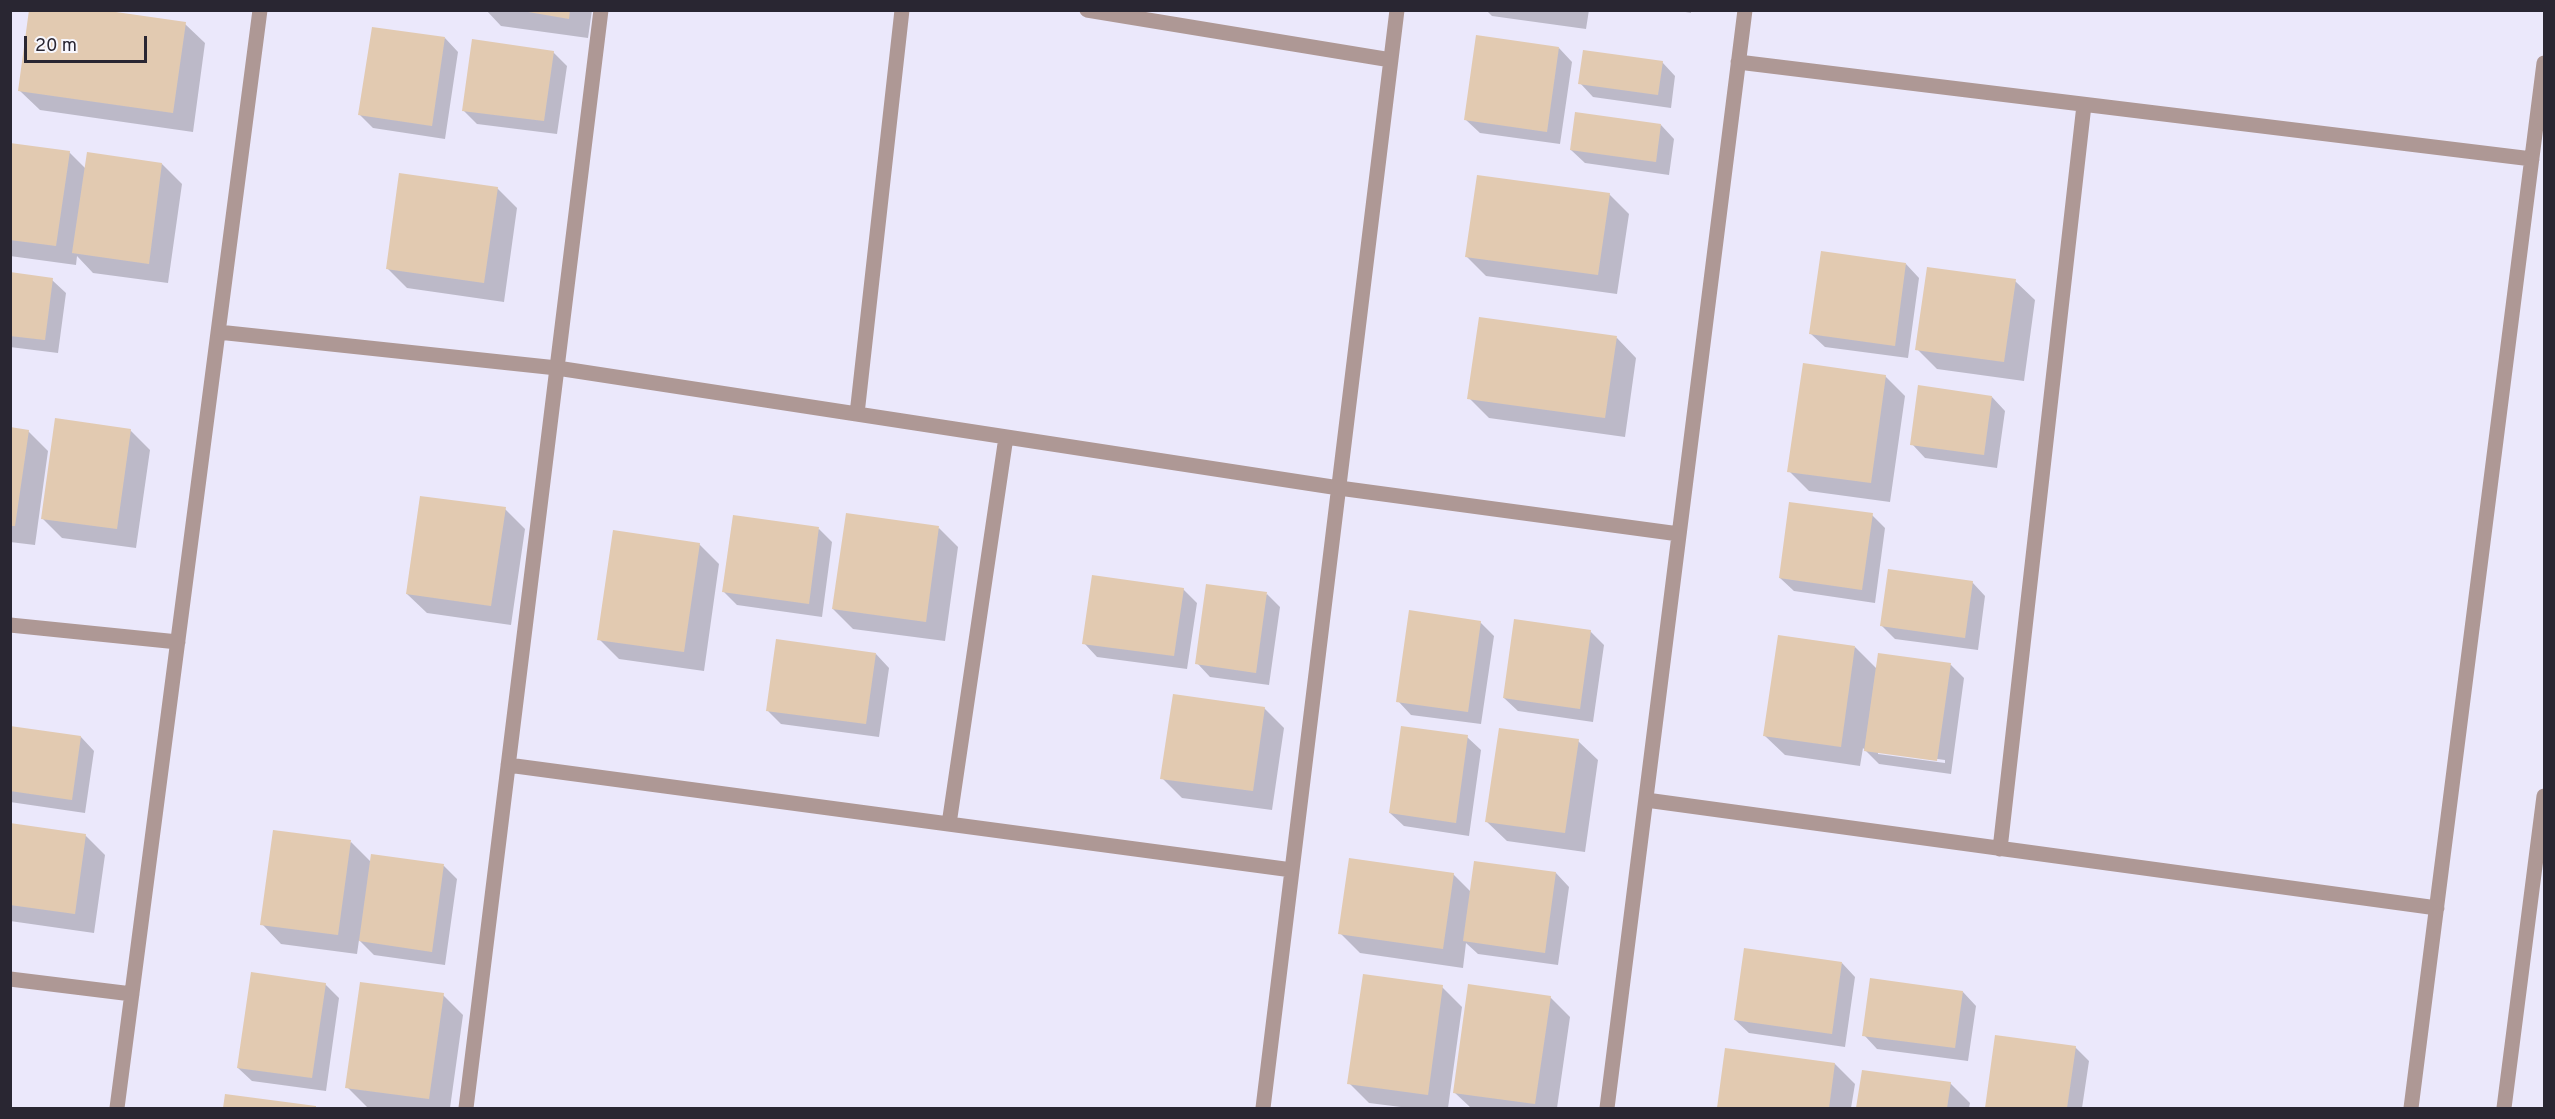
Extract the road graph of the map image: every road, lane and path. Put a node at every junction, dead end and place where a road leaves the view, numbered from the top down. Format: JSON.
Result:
{"nodes":[{"id":1,"x":260,"y":10,"type":"edge"},
{"id":2,"x":601,"y":10,"type":"edge"},
{"id":3,"x":902,"y":10,"type":"edge"},
{"id":4,"x":1087,"y":10,"type":"edge"},
{"id":5,"x":1396,"y":10,"type":"edge"},
{"id":6,"x":1745,"y":10,"type":"edge"},
{"id":7,"x":1390,"y":60,"type":"junction"},
{"id":8,"x":1738,"y":62,"type":"junction"},
{"id":9,"x":2544,"y":63,"type":"edge"},
{"id":10,"x":2084,"y":105,"type":"junction"},
{"id":11,"x":2532,"y":159,"type":"junction"},
{"id":12,"x":218,"y":332,"type":"junction"},
{"id":13,"x":557,"y":368,"type":"junction"},
{"id":14,"x":857,"y":414,"type":"junction"},
{"id":15,"x":1006,"y":437,"type":"junction"},
{"id":16,"x":1339,"y":488,"type":"junction"},
{"id":17,"x":1679,"y":534,"type":"junction"},
{"id":18,"x":10,"y":625,"type":"edge"},
{"id":19,"x":178,"y":642,"type":"junction"},
{"id":20,"x":508,"y":765,"type":"junction"},
{"id":21,"x":2544,"y":796,"type":"edge"},
{"id":22,"x":1646,"y":800,"type":"junction"},
{"id":23,"x":949,"y":824,"type":"junction"},
{"id":24,"x":2000,"y":849,"type":"junction"},
{"id":25,"x":1292,"y":870,"type":"junction"},
{"id":26,"x":2437,"y":908,"type":"junction"},
{"id":27,"x":10,"y":979,"type":"edge"},
{"id":28,"x":132,"y":994,"type":"junction"},
{"id":29,"x":117,"y":1108,"type":"edge"},
{"id":30,"x":466,"y":1108,"type":"edge"},
{"id":31,"x":1263,"y":1108,"type":"edge"},
{"id":32,"x":1607,"y":1108,"type":"edge"},
{"id":33,"x":2411,"y":1108,"type":"edge"},
{"id":34,"x":2504,"y":1108,"type":"edge"}],
"edges":[{"from":1,"to":12,"type":"street"},
{"from":2,"to":13,"type":"street"},
{"from":3,"to":14,"type":"street"},
{"from":4,"to":7,"type":"street"},
{"from":5,"to":7,"type":"street"},
{"from":6,"to":8,"type":"street"},
{"from":7,"to":16,"type":"street"},
{"from":8,"to":10,"type":"street"},
{"from":8,"to":17,"type":"street"},
{"from":9,"to":11,"type":"street"},
{"from":10,"to":11,"type":"street"},
{"from":10,"to":24,"type":"street"},
{"from":11,"to":26,"type":"street"},
{"from":12,"to":13,"type":"street"},
{"from":12,"to":19,"type":"street"},
{"from":13,"to":14,"type":"street"},
{"from":13,"to":20,"type":"street"},
{"from":14,"to":15,"type":"street"},
{"from":15,"to":16,"type":"street"},
{"from":15,"to":23,"type":"street"},
{"from":16,"to":17,"type":"street"},
{"from":16,"to":25,"type":"street"},
{"from":17,"to":22,"type":"street"},
{"from":18,"to":19,"type":"street"},
{"from":19,"to":28,"type":"street"},
{"from":20,"to":23,"type":"street"},
{"from":20,"to":30,"type":"street"},
{"from":21,"to":34,"type":"street"},
{"from":22,"to":24,"type":"street"},
{"from":22,"to":32,"type":"street"},
{"from":23,"to":25,"type":"street"},
{"from":24,"to":26,"type":"street"},
{"from":25,"to":31,"type":"street"},
{"from":26,"to":33,"type":"street"},
{"from":27,"to":28,"type":"street"},
{"from":28,"to":29,"type":"street"}]}
